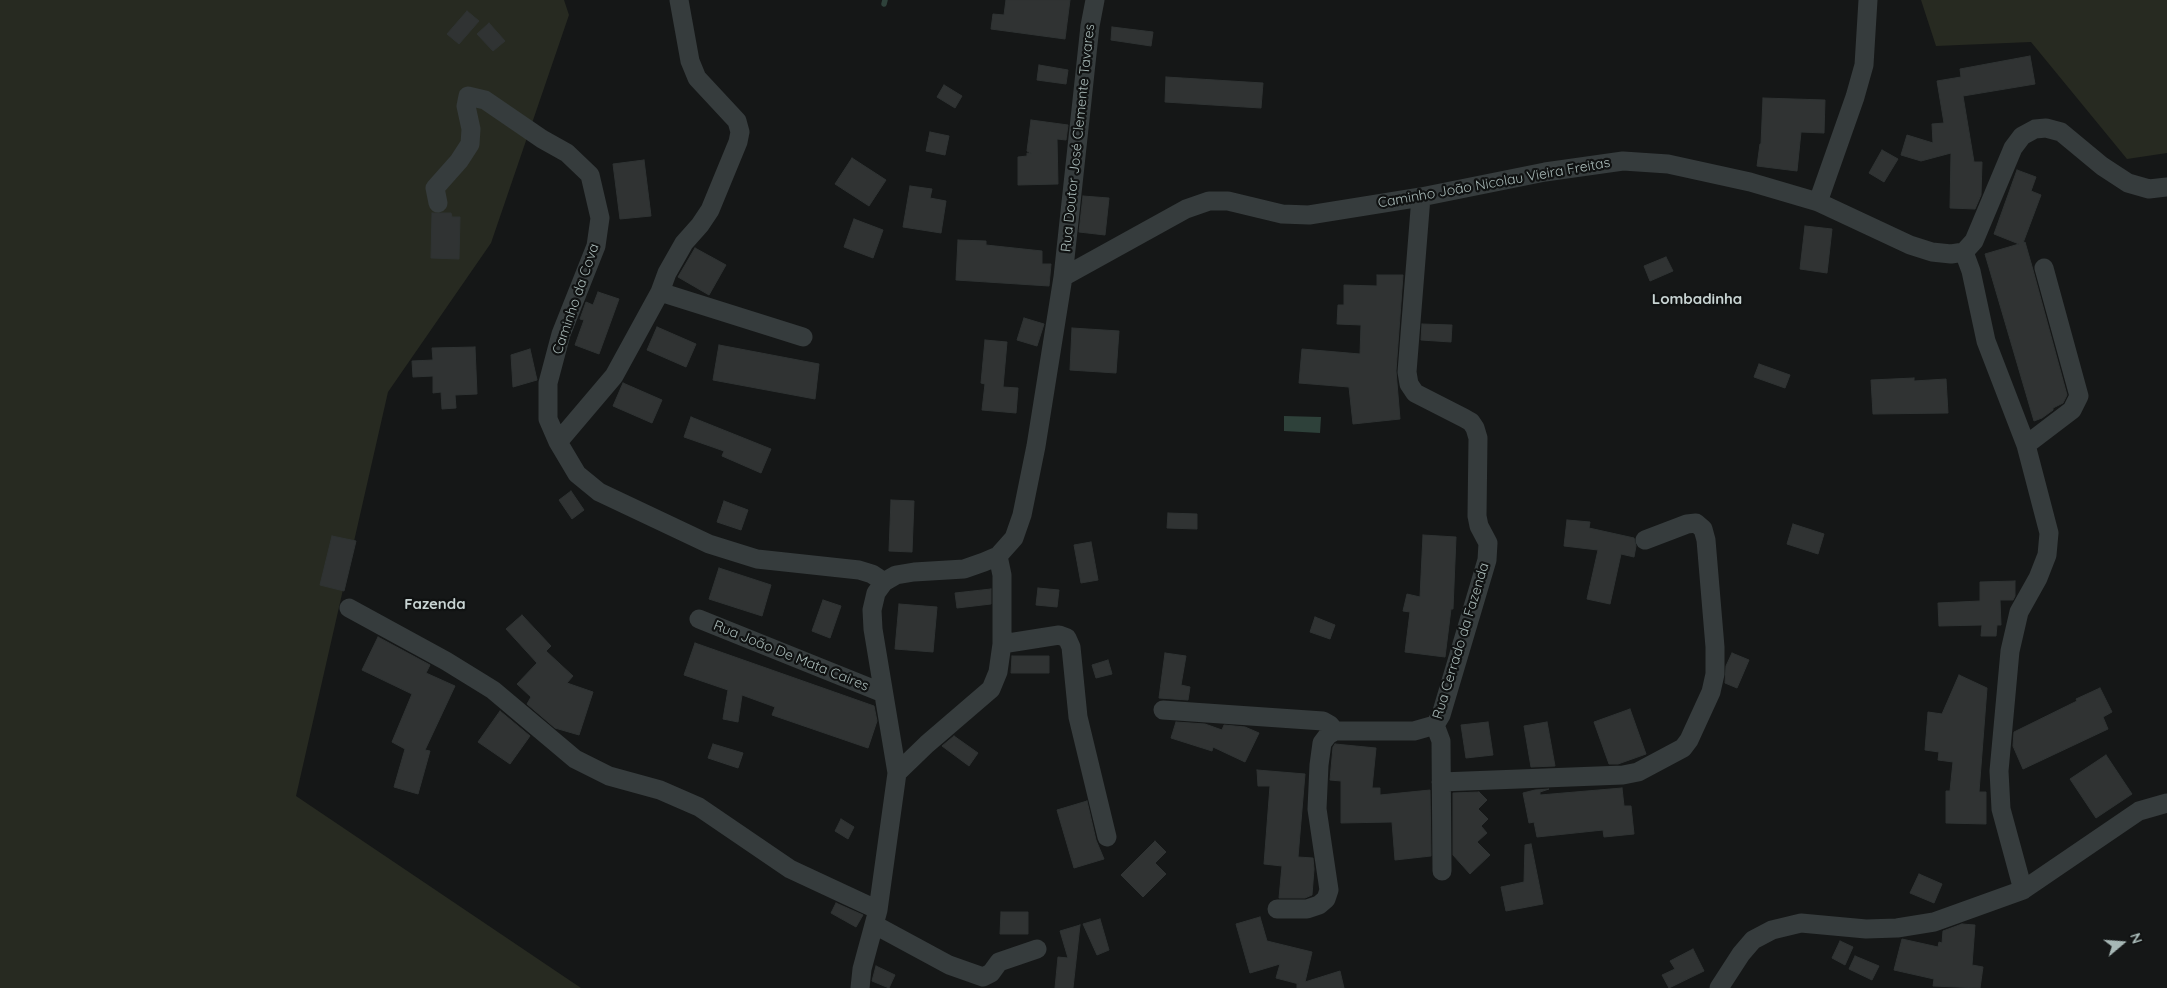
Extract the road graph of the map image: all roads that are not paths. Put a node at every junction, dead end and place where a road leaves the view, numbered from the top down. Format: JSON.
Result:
{"nodes":[{"id":1,"x":679,"y":0,"type":"edge"},
{"id":2,"x":1095,"y":0,"type":"edge"},
{"id":3,"x":1868,"y":0,"type":"edge"},
{"id":4,"x":2167,"y":187,"type":"edge"},
{"id":5,"x":1421,"y":197,"type":"junction"},
{"id":6,"x":1818,"y":202,"type":"junction"},
{"id":7,"x":438,"y":204,"type":"dead end"},
{"id":8,"x":1964,"y":252,"type":"junction"},
{"id":9,"x":2044,"y":268,"type":"dead end"},
{"id":10,"x":1063,"y":277,"type":"junction"},
{"id":11,"x":660,"y":292,"type":"junction"},
{"id":12,"x":804,"y":337,"type":"dead end"},
{"id":13,"x":558,"y":442,"type":"junction"},
{"id":14,"x":2026,"y":445,"type":"junction"},
{"id":15,"x":1645,"y":540,"type":"dead end"},
{"id":16,"x":998,"y":556,"type":"junction"},
{"id":17,"x":884,"y":582,"type":"junction"},
{"id":18,"x":349,"y":608,"type":"dead end"},
{"id":19,"x":699,"y":619,"type":"dead end"},
{"id":20,"x":1002,"y":644,"type":"junction"},
{"id":21,"x":883,"y":693,"type":"junction"},
{"id":22,"x":1163,"y":710,"type":"dead end"},
{"id":23,"x":1435,"y":725,"type":"junction"},
{"id":24,"x":1335,"y":731,"type":"junction"},
{"id":25,"x":897,"y":773,"type":"junction"},
{"id":26,"x":1441,"y":782,"type":"junction"},
{"id":27,"x":2167,"y":803,"type":"edge"},
{"id":28,"x":1107,"y":837,"type":"dead end"},
{"id":29,"x":1442,"y":872,"type":"dead end"},
{"id":30,"x":2023,"y":890,"type":"junction"},
{"id":31,"x":1277,"y":910,"type":"dead end"},
{"id":32,"x":877,"y":918,"type":"junction"},
{"id":33,"x":1037,"y":949,"type":"dead end"},
{"id":34,"x":860,"y":988,"type":"edge"},
{"id":35,"x":1719,"y":988,"type":"edge"}],
"edges":[{"from":1,"to":11,"type":"street"},
{"from":2,"to":10,"type":"street","name":"Rua Doutor José Clemente Tavares"},
{"from":3,"to":6,"type":"street"},
{"from":4,"to":8,"type":"street"},
{"from":5,"to":6,"type":"street","name":"Caminho João Nicolau Vieira Freitas"},
{"from":5,"to":10,"type":"street","name":"Caminho João Nicolau Vieira Freitas"},
{"from":5,"to":23,"type":"street","name":"Rua Cerrado da Fazenda"},
{"from":6,"to":8,"type":"street","name":"Caminho João Nicolau Vieira Freitas"},
{"from":7,"to":13,"type":"street","name":"Caminho da Cova"},
{"from":8,"to":14,"type":"street"},
{"from":9,"to":14,"type":"street"},
{"from":10,"to":16,"type":"street","name":"Rua Doutor José Clemente Tavares"},
{"from":11,"to":12,"type":"street"},
{"from":11,"to":13,"type":"street"},
{"from":13,"to":17,"type":"street","name":"Caminho da Cova"},
{"from":14,"to":30,"type":"street"},
{"from":15,"to":26,"type":"street"},
{"from":16,"to":17,"type":"street"},
{"from":16,"to":20,"type":"street"},
{"from":17,"to":21,"type":"street"},
{"from":18,"to":32,"type":"street"},
{"from":19,"to":21,"type":"street","name":"Rua João De Mata Caires"},
{"from":20,"to":25,"type":"street"},
{"from":20,"to":28,"type":"street"},
{"from":21,"to":25,"type":"street"},
{"from":22,"to":24,"type":"street","name":"Rua Cerrado da Fazenda"},
{"from":23,"to":24,"type":"street","name":"Rua Cerrado da Fazenda"},
{"from":23,"to":26,"type":"street"},
{"from":24,"to":31,"type":"street"},
{"from":25,"to":32,"type":"street"},
{"from":26,"to":29,"type":"street"},
{"from":27,"to":30,"type":"street"},
{"from":30,"to":35,"type":"street"},
{"from":32,"to":33,"type":"street"},
{"from":32,"to":34,"type":"street"}]}
